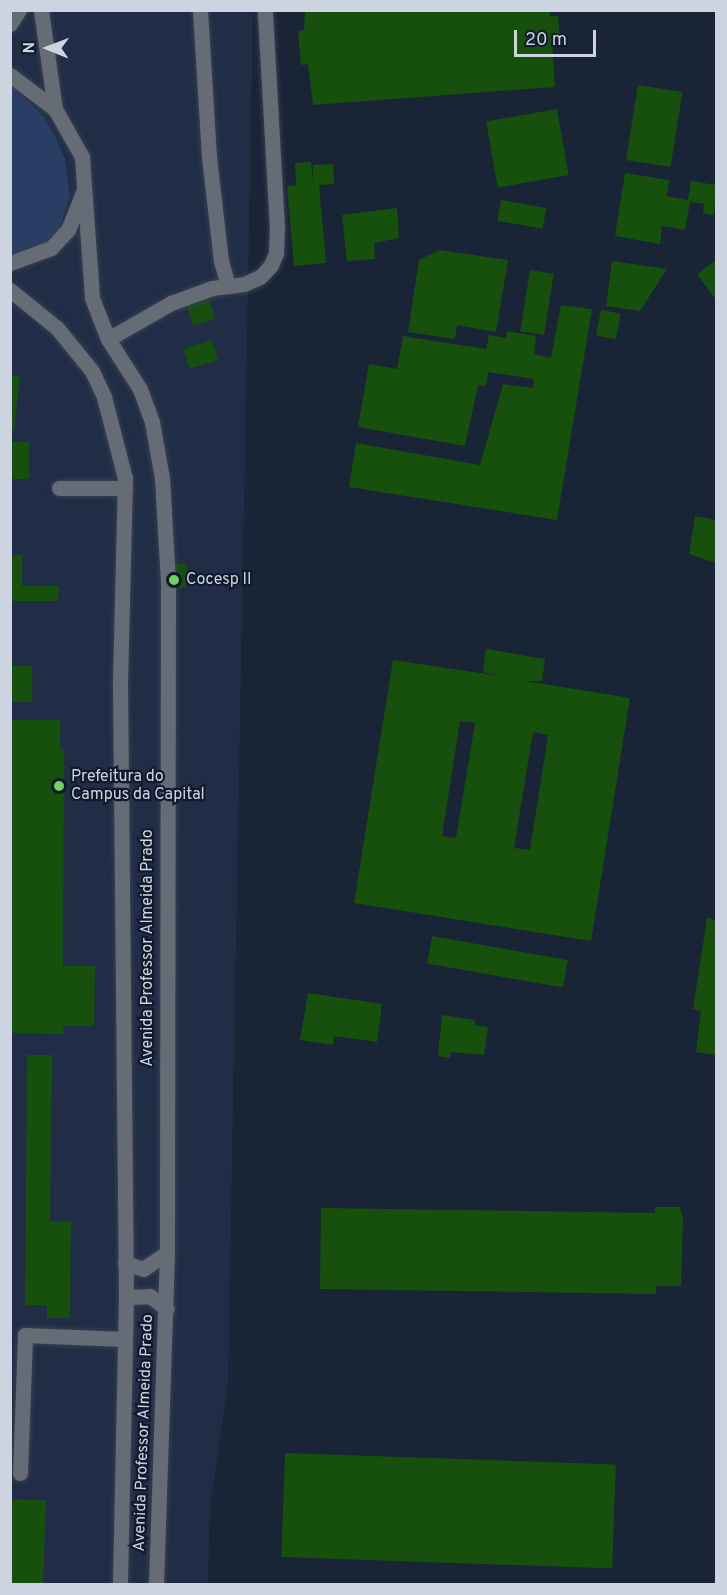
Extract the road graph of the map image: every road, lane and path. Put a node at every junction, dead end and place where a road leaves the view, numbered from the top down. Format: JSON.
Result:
{"nodes":[{"id":1,"x":19,"y":10,"type":"edge"},
{"id":2,"x":41,"y":10,"type":"edge"},
{"id":3,"x":200,"y":10,"type":"edge"},
{"id":4,"x":265,"y":10,"type":"edge"},
{"id":5,"x":10,"y":24,"type":"edge"},
{"id":6,"x":10,"y":75,"type":"edge"},
{"id":7,"x":55,"y":109,"type":"junction"},
{"id":8,"x":87,"y":184,"type":"junction"},
{"id":9,"x":10,"y":263,"type":"edge"},
{"id":10,"x":228,"y":286,"type":"junction"},
{"id":11,"x":10,"y":290,"type":"edge"},
{"id":12,"x":108,"y":339,"type":"junction"},
{"id":13,"x":59,"y":488,"type":"dead end"},
{"id":14,"x":125,"y":488,"type":"junction"},
{"id":15,"x":167,"y":1253,"type":"junction"},
{"id":16,"x":125,"y":1263,"type":"junction"},
{"id":17,"x":126,"y":1297,"type":"junction"},
{"id":18,"x":167,"y":1309,"type":"junction"},
{"id":19,"x":124,"y":1339,"type":"junction"},
{"id":20,"x":20,"y":1473,"type":"dead end"},
{"id":21,"x":120,"y":1584,"type":"edge"},
{"id":22,"x":156,"y":1584,"type":"edge"}],
"edges":[{"from":1,"to":5,"type":"street"},
{"from":2,"to":7,"type":"street"},
{"from":3,"to":10,"type":"street"},
{"from":4,"to":10,"type":"street"},
{"from":6,"to":7,"type":"street"},
{"from":7,"to":8,"type":"street","name":"Avenida Professor Almeida Prado"},
{"from":8,"to":9,"type":"street"},
{"from":8,"to":12,"type":"street","name":"Avenida Professor Almeida Prado"},
{"from":10,"to":12,"type":"street"},
{"from":11,"to":14,"type":"street","name":"Avenida Professor Almeida Prado"},
{"from":12,"to":15,"type":"street","name":"Avenida Professor Almeida Prado"},
{"from":13,"to":14,"type":"street"},
{"from":14,"to":16,"type":"street","name":"Avenida Professor Almeida Prado"},
{"from":15,"to":16,"type":"street"},
{"from":15,"to":18,"type":"street","name":"Avenida Professor Almeida Prado"},
{"from":16,"to":17,"type":"street","name":"Avenida Professor Almeida Prado"},
{"from":17,"to":18,"type":"street"},
{"from":17,"to":19,"type":"street","name":"Avenida Professor Almeida Prado"},
{"from":18,"to":22,"type":"street","name":"Avenida Professor Almeida Prado"},
{"from":19,"to":20,"type":"street"},
{"from":19,"to":21,"type":"street","name":"Avenida Professor Almeida Prado"}]}
